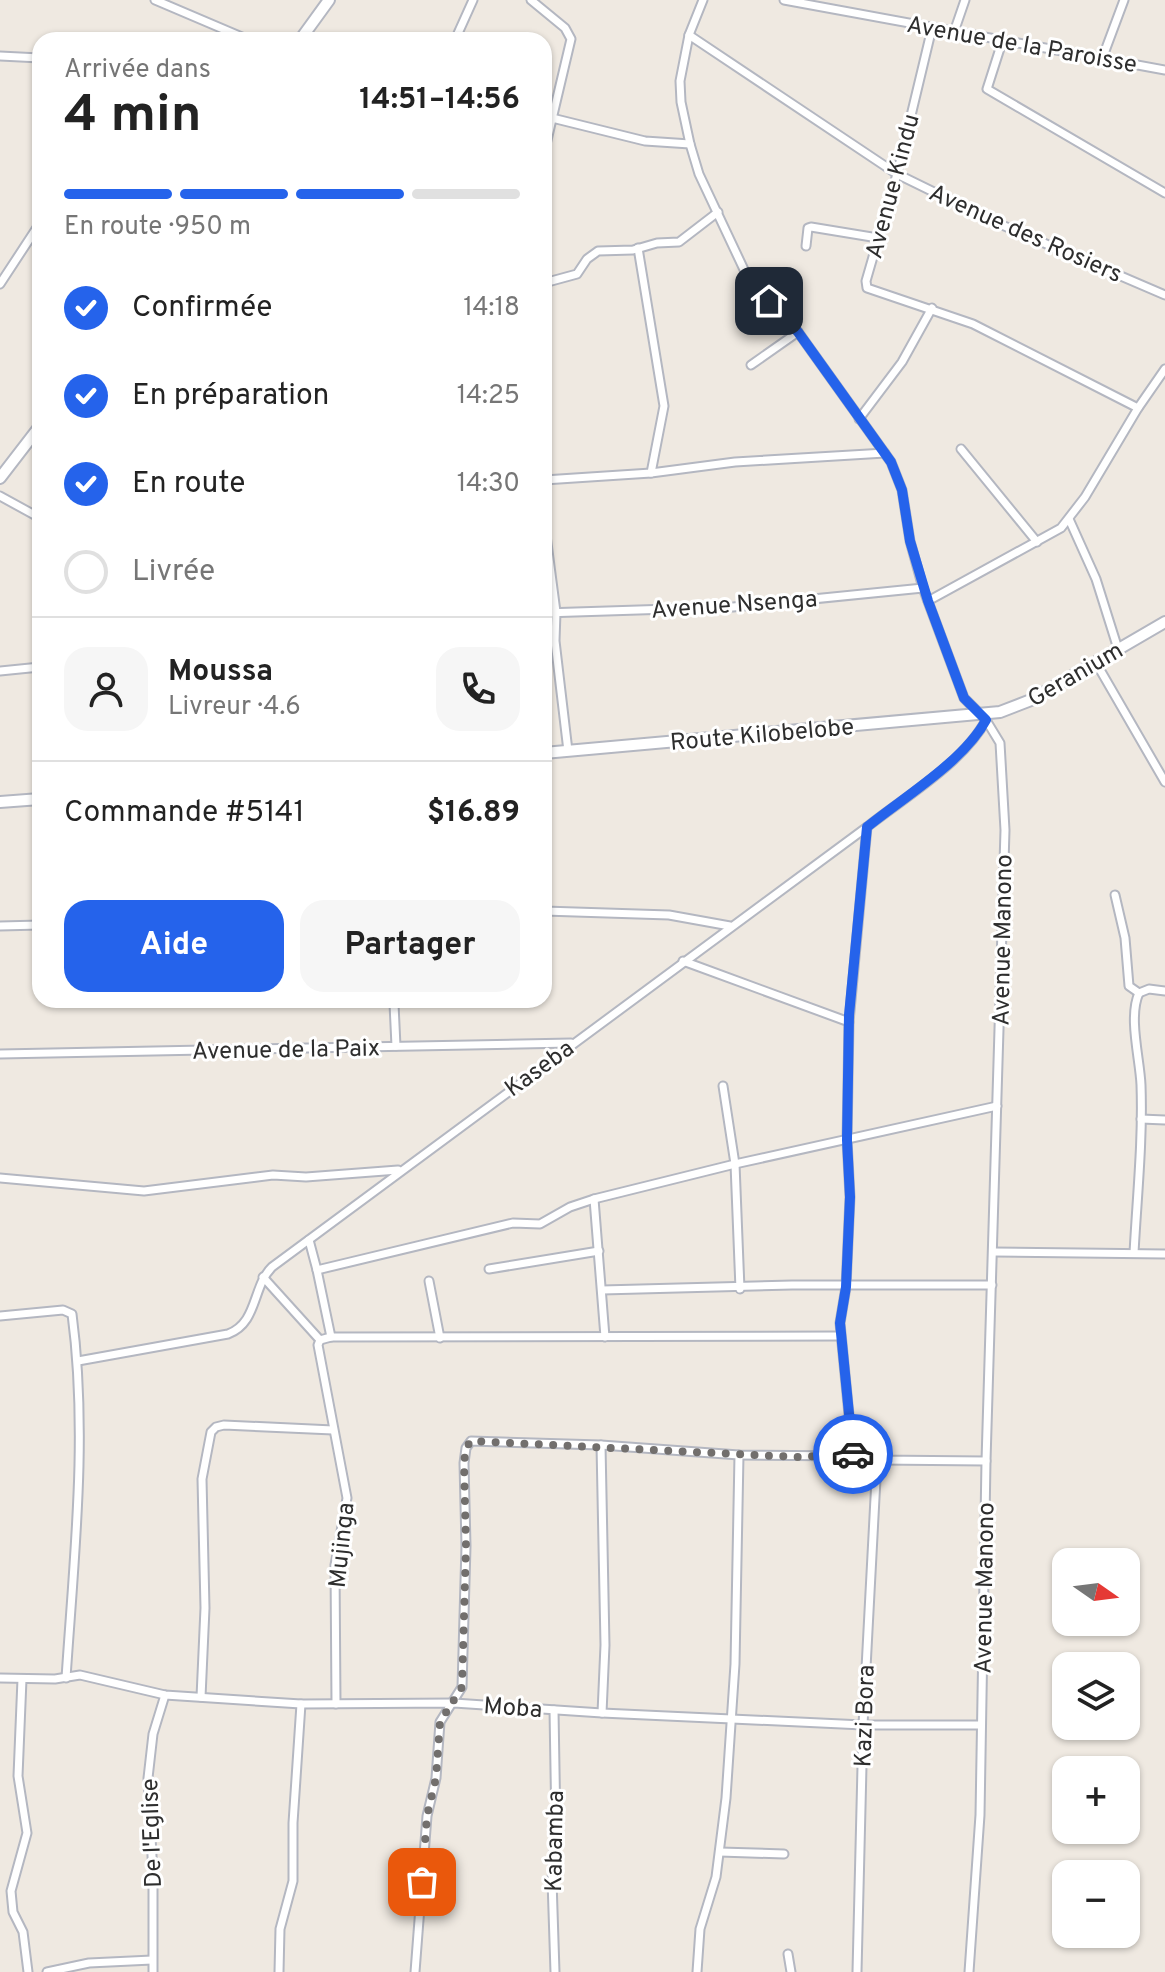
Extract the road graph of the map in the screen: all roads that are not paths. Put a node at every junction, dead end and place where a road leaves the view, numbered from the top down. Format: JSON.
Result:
{"nodes":[{"id":1,"x":155,"y":0,"type":"edge"},
{"id":2,"x":329,"y":0,"type":"edge"},
{"id":3,"x":473,"y":0,"type":"edge"},
{"id":4,"x":531,"y":0,"type":"edge"},
{"id":5,"x":703,"y":0,"type":"edge"},
{"id":6,"x":784,"y":0,"type":"edge"},
{"id":7,"x":965,"y":0,"type":"edge"},
{"id":8,"x":1124,"y":0,"type":"edge"},
{"id":9,"x":828,"y":4,"type":"edge"},
{"id":10,"x":932,"y":28,"type":"junction"},
{"id":11,"x":230,"y":32,"type":"edge"},
{"id":12,"x":306,"y":32,"type":"edge"},
{"id":13,"x":459,"y":32,"type":"edge"},
{"id":14,"x":954,"y":32,"type":"junction"},
{"id":15,"x":689,"y":35,"type":"junction"},
{"id":16,"x":1003,"y":39,"type":"junction"},
{"id":17,"x":0,"y":56,"type":"edge"},
{"id":18,"x":32,"y":58,"type":"edge"},
{"id":19,"x":1102,"y":59,"type":"junction"},
{"id":20,"x":1165,"y":70,"type":"edge"},
{"id":21,"x":554,"y":118,"type":"junction"},
{"id":22,"x":552,"y":125,"type":"edge"},
{"id":23,"x":690,"y":144,"type":"junction"},
{"id":24,"x":897,"y":174,"type":"junction"},
{"id":25,"x":1165,"y":193,"type":"edge"},
{"id":26,"x":718,"y":212,"type":"junction"},
{"id":27,"x":32,"y":235,"type":"edge"},
{"id":28,"x":878,"y":238,"type":"junction"},
{"id":29,"x":806,"y":246,"type":"dead end"},
{"id":30,"x":638,"y":248,"type":"junction"},
{"id":31,"x":552,"y":281,"type":"edge"},
{"id":32,"x":0,"y":284,"type":"edge"},
{"id":33,"x":1165,"y":295,"type":"edge"},
{"id":34,"x":932,"y":308,"type":"junction"},
{"id":35,"x":798,"y":332,"type":"junction"},
{"id":36,"x":751,"y":365,"type":"dead end"},
{"id":37,"x":1165,"y":369,"type":"edge"},
{"id":38,"x":1138,"y":408,"type":"junction"},
{"id":39,"x":859,"y":419,"type":"junction"},
{"id":40,"x":32,"y":436,"type":"edge"},
{"id":41,"x":961,"y":449,"type":"dead end"},
{"id":42,"x":885,"y":453,"type":"junction"},
{"id":43,"x":651,"y":473,"type":"junction"},
{"id":44,"x":0,"y":478,"type":"edge"},
{"id":45,"x":552,"y":479,"type":"edge"},
{"id":46,"x":0,"y":496,"type":"edge"},
{"id":47,"x":32,"y":514,"type":"edge"},
{"id":48,"x":1069,"y":519,"type":"junction"},
{"id":49,"x":1037,"y":542,"type":"junction"},
{"id":50,"x":552,"y":581,"type":"edge"},
{"id":51,"x":923,"y":588,"type":"junction"},
{"id":52,"x":928,"y":601,"type":"junction"},
{"id":53,"x":552,"y":612,"type":"edge"},
{"id":54,"x":556,"y":612,"type":"junction"},
{"id":55,"x":1165,"y":622,"type":"edge"},
{"id":56,"x":1118,"y":649,"type":"junction"},
{"id":57,"x":1095,"y":661,"type":"junction"},
{"id":58,"x":32,"y":668,"type":"edge"},
{"id":59,"x":0,"y":671,"type":"edge"},
{"id":60,"x":983,"y":718,"type":"junction"},
{"id":61,"x":568,"y":751,"type":"junction"},
{"id":62,"x":552,"y":752,"type":"edge"},
{"id":63,"x":1165,"y":782,"type":"edge"},
{"id":64,"x":32,"y":800,"type":"edge"},
{"id":65,"x":0,"y":802,"type":"edge"},
{"id":66,"x":867,"y":827,"type":"junction"},
{"id":67,"x":1115,"y":895,"type":"dead end"},
{"id":68,"x":552,"y":911,"type":"edge"},
{"id":69,"x":32,"y":925,"type":"edge"},
{"id":70,"x":0,"y":926,"type":"edge"},
{"id":71,"x":730,"y":926,"type":"junction"},
{"id":72,"x":683,"y":961,"type":"junction"},
{"id":73,"x":1165,"y":991,"type":"edge"},
{"id":74,"x":1139,"y":993,"type":"junction"},
{"id":75,"x":394,"y":1008,"type":"edge"},
{"id":76,"x":849,"y":1022,"type":"junction"},
{"id":77,"x":573,"y":1043,"type":"junction"},
{"id":78,"x":396,"y":1046,"type":"junction"},
{"id":79,"x":0,"y":1054,"type":"edge"},
{"id":80,"x":723,"y":1086,"type":"dead end"},
{"id":81,"x":997,"y":1106,"type":"junction"},
{"id":82,"x":1141,"y":1119,"type":"junction"},
{"id":83,"x":1165,"y":1120,"type":"edge"},
{"id":84,"x":847,"y":1140,"type":"junction"},
{"id":85,"x":735,"y":1164,"type":"junction"},
{"id":86,"x":400,"y":1170,"type":"junction"},
{"id":87,"x":0,"y":1178,"type":"edge"},
{"id":88,"x":594,"y":1199,"type":"junction"},
{"id":89,"x":309,"y":1240,"type":"junction"},
{"id":90,"x":599,"y":1251,"type":"junction"},
{"id":91,"x":994,"y":1252,"type":"junction"},
{"id":92,"x":1134,"y":1253,"type":"junction"},
{"id":93,"x":1165,"y":1254,"type":"edge"},
{"id":94,"x":489,"y":1269,"type":"dead end"},
{"id":95,"x":317,"y":1270,"type":"junction"},
{"id":96,"x":263,"y":1277,"type":"junction"},
{"id":97,"x":429,"y":1281,"type":"dead end"},
{"id":98,"x":992,"y":1285,"type":"junction"},
{"id":99,"x":846,"y":1287,"type":"junction"},
{"id":100,"x":740,"y":1289,"type":"junction"},
{"id":101,"x":602,"y":1290,"type":"junction"},
{"id":102,"x":0,"y":1316,"type":"edge"},
{"id":103,"x":840,"y":1336,"type":"junction"},
{"id":104,"x":331,"y":1337,"type":"junction"},
{"id":105,"x":605,"y":1337,"type":"junction"},
{"id":106,"x":440,"y":1338,"type":"junction"},
{"id":107,"x":320,"y":1340,"type":"junction"},
{"id":108,"x":78,"y":1361,"type":"junction"},
{"id":109,"x":333,"y":1430,"type":"junction"},
{"id":110,"x":601,"y":1445,"type":"junction"},
{"id":111,"x":739,"y":1455,"type":"junction"},
{"id":112,"x":853,"y":1456,"type":"junction"},
{"id":113,"x":877,"y":1460,"type":"junction"},
{"id":114,"x":986,"y":1461,"type":"junction"},
{"id":115,"x":0,"y":1678,"type":"edge"},
{"id":116,"x":66,"y":1678,"type":"junction"},
{"id":117,"x":22,"y":1679,"type":"junction"},
{"id":118,"x":165,"y":1695,"type":"junction"},
{"id":119,"x":201,"y":1697,"type":"junction"},
{"id":120,"x":454,"y":1703,"type":"junction"},
{"id":121,"x":301,"y":1704,"type":"junction"},
{"id":122,"x":336,"y":1704,"type":"junction"},
{"id":123,"x":554,"y":1710,"type":"junction"},
{"id":124,"x":602,"y":1713,"type":"junction"},
{"id":125,"x":732,"y":1719,"type":"junction"},
{"id":126,"x":863,"y":1725,"type":"junction"},
{"id":127,"x":981,"y":1725,"type":"junction"},
{"id":128,"x":720,"y":1852,"type":"junction"},
{"id":129,"x":784,"y":1854,"type":"dead end"},
{"id":130,"x":788,"y":1954,"type":"dead end"},
{"id":131,"x":152,"y":1960,"type":"junction"},
{"id":132,"x":57,"y":1971,"type":"edge"},
{"id":133,"x":28,"y":1972,"type":"edge"},
{"id":134,"x":47,"y":1972,"type":"edge"},
{"id":135,"x":153,"y":1972,"type":"edge"},
{"id":136,"x":279,"y":1972,"type":"edge"},
{"id":137,"x":415,"y":1972,"type":"edge"},
{"id":138,"x":555,"y":1972,"type":"edge"},
{"id":139,"x":697,"y":1972,"type":"edge"},
{"id":140,"x":791,"y":1972,"type":"edge"},
{"id":141,"x":857,"y":1972,"type":"edge"},
{"id":142,"x":969,"y":1972,"type":"edge"}],
"edges":[{"from":1,"to":11,"type":"street"},
{"from":2,"to":12,"type":"street"},
{"from":3,"to":13,"type":"street"},
{"from":4,"to":21,"type":"street"},
{"from":5,"to":15,"type":"street","name":"Avenue Manono"},
{"from":6,"to":9,"type":"street","name":"Avenue de la Paroisse"},
{"from":7,"to":14,"type":"street"},
{"from":8,"to":19,"type":"street"},
{"from":9,"to":10,"type":"street","name":"Avenue de la Paroisse"},
{"from":10,"to":14,"type":"street","name":"Avenue de la Paroisse"},
{"from":10,"to":24,"type":"street","name":"Avenue Kindu"},
{"from":14,"to":16,"type":"street","name":"Avenue de la Paroisse"},
{"from":15,"to":23,"type":"street","name":"Avenue Manono"},
{"from":15,"to":24,"type":"street","name":"Avenue des Rosiers"},
{"from":16,"to":19,"type":"street","name":"Avenue de la Paroisse"},
{"from":16,"to":25,"type":"street"},
{"from":17,"to":18,"type":"street"},
{"from":19,"to":20,"type":"street","name":"Avenue de la Paroisse"},
{"from":21,"to":22,"type":"street"},
{"from":21,"to":23,"type":"street"},
{"from":23,"to":26,"type":"street","name":"Avenue Manono"},
{"from":24,"to":28,"type":"street","name":"Avenue Kindu"},
{"from":24,"to":33,"type":"street","name":"Avenue des Rosiers"},
{"from":26,"to":30,"type":"street"},
{"from":26,"to":35,"type":"street","name":"Avenue Manono"},
{"from":27,"to":32,"type":"street"},
{"from":28,"to":29,"type":"street"},
{"from":28,"to":34,"type":"street","name":"Avenue Kindu"},
{"from":30,"to":31,"type":"street"},
{"from":30,"to":43,"type":"street"},
{"from":34,"to":38,"type":"street","name":"Avenue Kindu"},
{"from":34,"to":39,"type":"street"},
{"from":35,"to":36,"type":"street"},
{"from":35,"to":39,"type":"street","name":"Avenue Manono"},
{"from":37,"to":38,"type":"street"},
{"from":38,"to":48,"type":"street"},
{"from":39,"to":42,"type":"street","name":"Avenue Manono"},
{"from":40,"to":44,"type":"street"},
{"from":41,"to":49,"type":"street"},
{"from":42,"to":43,"type":"street"},
{"from":42,"to":51,"type":"street","name":"Avenue Manono"},
{"from":43,"to":45,"type":"street"},
{"from":46,"to":47,"type":"street"},
{"from":48,"to":49,"type":"street"},
{"from":48,"to":56,"type":"street"},
{"from":49,"to":52,"type":"street"},
{"from":50,"to":54,"type":"street"},
{"from":51,"to":52,"type":"street","name":"Avenue Manono"},
{"from":51,"to":54,"type":"street","name":"Avenue Nsenga"},
{"from":52,"to":60,"type":"street","name":"Avenue Manono"},
{"from":53,"to":54,"type":"street","name":"Avenue Nsenga"},
{"from":54,"to":61,"type":"street"},
{"from":55,"to":56,"type":"street","name":"Geranium"},
{"from":56,"to":57,"type":"street","name":"Geranium"},
{"from":57,"to":60,"type":"street","name":"Geranium"},
{"from":57,"to":63,"type":"street"},
{"from":58,"to":59,"type":"street"},
{"from":60,"to":61,"type":"street","name":"Route Kilobelobe"},
{"from":60,"to":66,"type":"street","name":"Kaseba"},
{"from":60,"to":81,"type":"street","name":"Avenue Manono"},
{"from":61,"to":62,"type":"street","name":"Route Kilobelobe"},
{"from":64,"to":65,"type":"street"},
{"from":66,"to":71,"type":"street","name":"Kaseba"},
{"from":66,"to":76,"type":"street"},
{"from":67,"to":74,"type":"street"},
{"from":68,"to":71,"type":"street"},
{"from":69,"to":70,"type":"street"},
{"from":71,"to":72,"type":"street","name":"Kaseba"},
{"from":72,"to":76,"type":"street"},
{"from":72,"to":77,"type":"street","name":"Kaseba"},
{"from":73,"to":74,"type":"street"},
{"from":74,"to":82,"type":"street"},
{"from":75,"to":78,"type":"street"},
{"from":76,"to":84,"type":"street"},
{"from":77,"to":78,"type":"street","name":"Avenue de la Paix"},
{"from":77,"to":86,"type":"street","name":"Kaseba"},
{"from":78,"to":79,"type":"street","name":"Avenue de la Paix"},
{"from":80,"to":85,"type":"street"},
{"from":81,"to":84,"type":"street"},
{"from":81,"to":91,"type":"street","name":"Avenue Manono"},
{"from":82,"to":83,"type":"street"},
{"from":82,"to":92,"type":"street"},
{"from":84,"to":85,"type":"street"},
{"from":84,"to":99,"type":"street"},
{"from":85,"to":88,"type":"street"},
{"from":85,"to":100,"type":"street"},
{"from":86,"to":87,"type":"street"},
{"from":86,"to":89,"type":"street","name":"Kaseba"},
{"from":88,"to":90,"type":"street"},
{"from":88,"to":95,"type":"street"},
{"from":89,"to":95,"type":"street"},
{"from":89,"to":96,"type":"street","name":"Kaseba"},
{"from":90,"to":94,"type":"street"},
{"from":90,"to":101,"type":"street"},
{"from":91,"to":92,"type":"street"},
{"from":91,"to":98,"type":"street","name":"Avenue Manono"},
{"from":92,"to":93,"type":"street"},
{"from":95,"to":104,"type":"street"},
{"from":96,"to":107,"type":"street"},
{"from":96,"to":108,"type":"street"},
{"from":97,"to":106,"type":"street"},
{"from":98,"to":99,"type":"street"},
{"from":98,"to":114,"type":"street","name":"Avenue Manono"},
{"from":99,"to":100,"type":"street"},
{"from":99,"to":103,"type":"street"},
{"from":100,"to":101,"type":"street"},
{"from":101,"to":105,"type":"street"},
{"from":102,"to":108,"type":"street"},
{"from":103,"to":105,"type":"street"},
{"from":103,"to":112,"type":"street"},
{"from":104,"to":106,"type":"street"},
{"from":104,"to":107,"type":"street"},
{"from":105,"to":106,"type":"street"},
{"from":107,"to":109,"type":"street","name":"Mujinga"},
{"from":108,"to":116,"type":"street"},
{"from":109,"to":119,"type":"street"},
{"from":109,"to":122,"type":"street","name":"Mujinga"},
{"from":110,"to":111,"type":"street"},
{"from":110,"to":120,"type":"street"},
{"from":110,"to":124,"type":"street"},
{"from":111,"to":112,"type":"street"},
{"from":111,"to":125,"type":"street"},
{"from":112,"to":113,"type":"street"},
{"from":113,"to":114,"type":"street"},
{"from":113,"to":126,"type":"street","name":"Kazi Bora"},
{"from":114,"to":127,"type":"street","name":"Avenue Manono"},
{"from":115,"to":117,"type":"street","name":"Moba"},
{"from":116,"to":117,"type":"street","name":"Moba"},
{"from":116,"to":118,"type":"street","name":"Moba"},
{"from":117,"to":133,"type":"street"},
{"from":118,"to":119,"type":"street","name":"Moba"},
{"from":118,"to":131,"type":"street","name":"De l'Eglise"},
{"from":119,"to":121,"type":"street","name":"Moba"},
{"from":120,"to":122,"type":"street","name":"Moba"},
{"from":120,"to":123,"type":"street","name":"Moba"},
{"from":120,"to":137,"type":"street"},
{"from":121,"to":122,"type":"street","name":"Moba"},
{"from":121,"to":136,"type":"street"},
{"from":123,"to":124,"type":"street","name":"Moba"},
{"from":123,"to":138,"type":"street","name":"Kabamba"},
{"from":124,"to":125,"type":"street","name":"Moba"},
{"from":125,"to":126,"type":"street","name":"Moba"},
{"from":125,"to":128,"type":"street"},
{"from":126,"to":127,"type":"street","name":"Moba"},
{"from":126,"to":141,"type":"street","name":"Kazi Bora"},
{"from":127,"to":142,"type":"street","name":"Avenue Manono"},
{"from":128,"to":129,"type":"street"},
{"from":128,"to":139,"type":"street"},
{"from":130,"to":140,"type":"street"},
{"from":131,"to":132,"type":"street"},
{"from":131,"to":135,"type":"street","name":"De l'Eglise"},
{"from":132,"to":134,"type":"street"}]}
